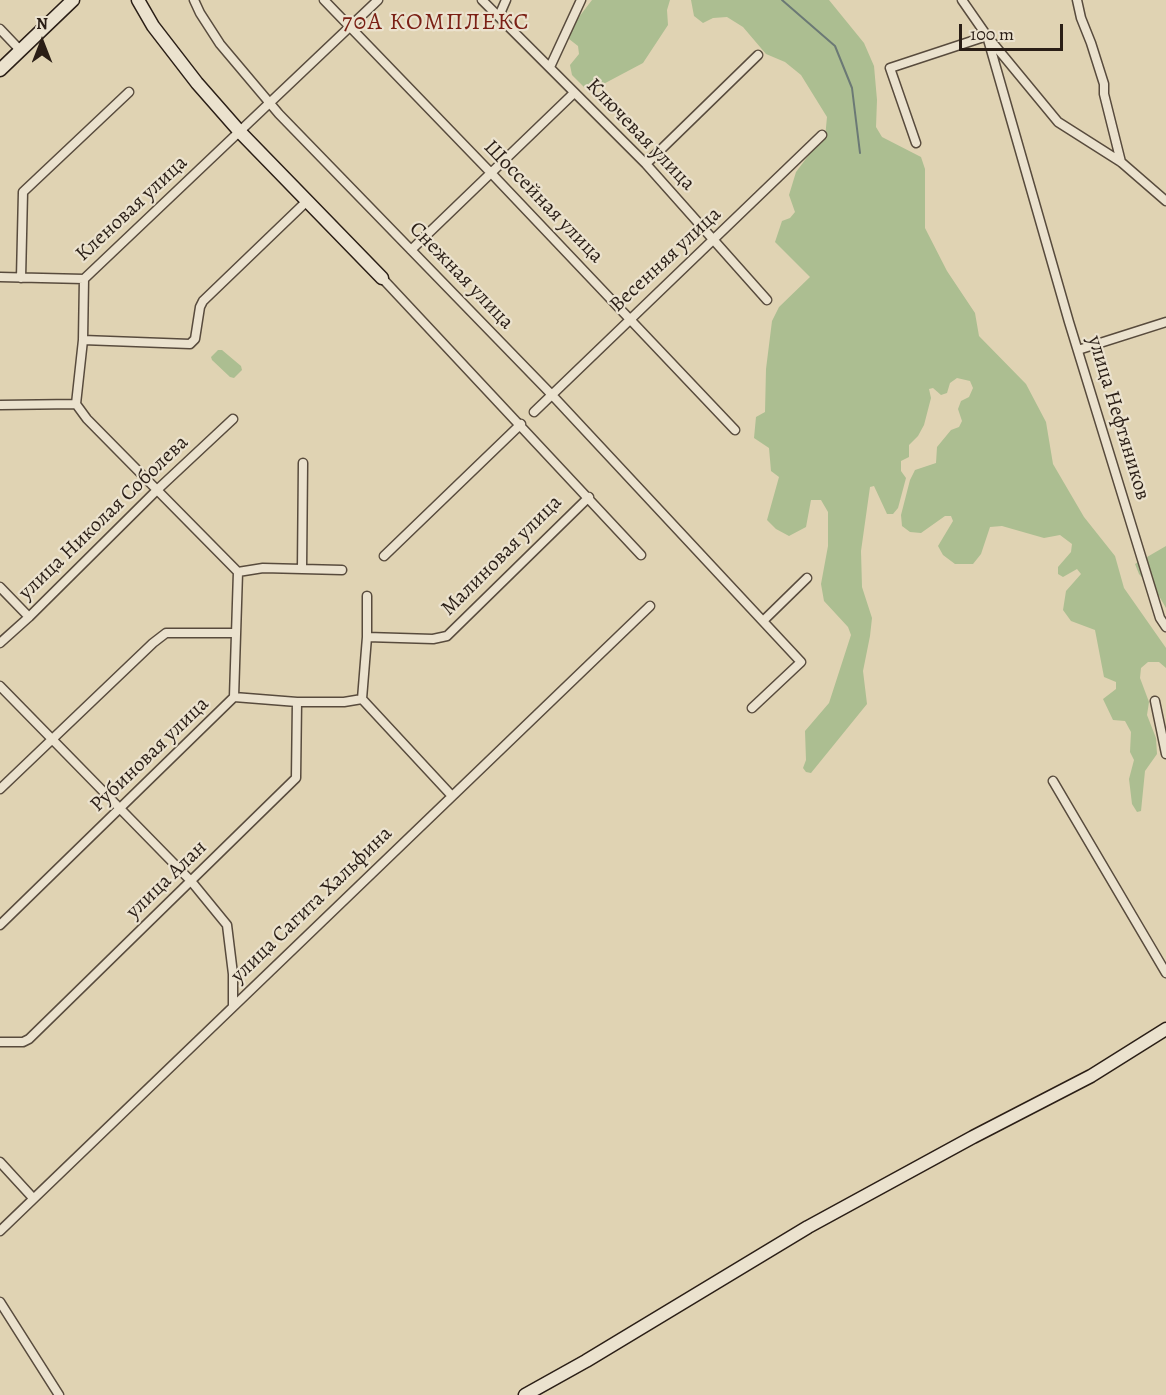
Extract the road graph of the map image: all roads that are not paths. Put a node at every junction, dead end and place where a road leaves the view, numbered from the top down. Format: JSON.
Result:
{"nodes":[{"id":1,"x":73,"y":0,"type":"edge"},
{"id":2,"x":138,"y":0,"type":"edge"},
{"id":3,"x":194,"y":0,"type":"edge"},
{"id":4,"x":324,"y":0,"type":"edge"},
{"id":5,"x":378,"y":0,"type":"edge"},
{"id":6,"x":482,"y":0,"type":"edge"},
{"id":7,"x":506,"y":0,"type":"edge"},
{"id":8,"x":581,"y":0,"type":"edge"},
{"id":9,"x":962,"y":0,"type":"edge"},
{"id":10,"x":1077,"y":0,"type":"edge"},
{"id":11,"x":499,"y":16,"type":"junction"},
{"id":12,"x":350,"y":27,"type":"junction"},
{"id":13,"x":0,"y":29,"type":"edge"},
{"id":14,"x":987,"y":36,"type":"junction"},
{"id":15,"x":20,"y":50,"type":"junction"},
{"id":16,"x":758,"y":55,"type":"dead end"},
{"id":17,"x":550,"y":67,"type":"junction"},
{"id":18,"x":0,"y":70,"type":"edge"},
{"id":19,"x":129,"y":92,"type":"dead end"},
{"id":20,"x":574,"y":93,"type":"junction"},
{"id":21,"x":270,"y":104,"type":"junction"},
{"id":22,"x":240,"y":132,"type":"junction"},
{"id":23,"x":822,"y":135,"type":"dead end"},
{"id":24,"x":916,"y":143,"type":"dead end"},
{"id":25,"x":1121,"y":162,"type":"junction"},
{"id":26,"x":646,"y":164,"type":"junction"},
{"id":27,"x":492,"y":174,"type":"junction"},
{"id":28,"x":307,"y":201,"type":"junction"},
{"id":29,"x":1166,"y":201,"type":"edge"},
{"id":30,"x":714,"y":240,"type":"junction"},
{"id":31,"x":411,"y":250,"type":"junction"},
{"id":32,"x":0,"y":277,"type":"edge"},
{"id":33,"x":21,"y":278,"type":"junction"},
{"id":34,"x":382,"y":278,"type":"joint"},
{"id":35,"x":84,"y":279,"type":"junction"},
{"id":36,"x":767,"y":300,"type":"dead end"},
{"id":37,"x":629,"y":319,"type":"junction"},
{"id":38,"x":1166,"y":322,"type":"edge"},
{"id":39,"x":83,"y":340,"type":"junction"},
{"id":40,"x":1078,"y":350,"type":"junction"},
{"id":41,"x":552,"y":395,"type":"junction"},
{"id":42,"x":76,"y":404,"type":"junction"},
{"id":43,"x":0,"y":405,"type":"edge"},
{"id":44,"x":534,"y":412,"type":"dead end"},
{"id":45,"x":233,"y":419,"type":"dead end"},
{"id":46,"x":521,"y":424,"type":"junction"},
{"id":47,"x":735,"y":430,"type":"dead end"},
{"id":48,"x":303,"y":463,"type":"dead end"},
{"id":49,"x":158,"y":489,"type":"junction"},
{"id":50,"x":589,"y":497,"type":"junction"},
{"id":51,"x":641,"y":555,"type":"dead end"},
{"id":52,"x":384,"y":556,"type":"dead end"},
{"id":53,"x":302,"y":569,"type":"junction"},
{"id":54,"x":342,"y":570,"type":"dead end"},
{"id":55,"x":238,"y":572,"type":"junction"},
{"id":56,"x":807,"y":578,"type":"dead end"},
{"id":57,"x":0,"y":587,"type":"edge"},
{"id":58,"x":367,"y":596,"type":"dead end"},
{"id":59,"x":650,"y":606,"type":"dead end"},
{"id":60,"x":29,"y":617,"type":"junction"},
{"id":61,"x":763,"y":621,"type":"junction"},
{"id":62,"x":1166,"y":627,"type":"edge"},
{"id":63,"x":236,"y":633,"type":"junction"},
{"id":64,"x":367,"y":637,"type":"junction"},
{"id":65,"x":0,"y":643,"type":"edge"},
{"id":66,"x":0,"y":686,"type":"edge"},
{"id":67,"x":234,"y":697,"type":"junction"},
{"id":68,"x":363,"y":699,"type":"junction"},
{"id":69,"x":1155,"y":701,"type":"dead end"},
{"id":70,"x":297,"y":702,"type":"junction"},
{"id":71,"x":752,"y":708,"type":"dead end"},
{"id":72,"x":52,"y":738,"type":"junction"},
{"id":73,"x":1166,"y":754,"type":"edge"},
{"id":74,"x":1053,"y":781,"type":"dead end"},
{"id":75,"x":0,"y":789,"type":"edge"},
{"id":76,"x":452,"y":796,"type":"junction"},
{"id":77,"x":120,"y":809,"type":"junction"},
{"id":78,"x":191,"y":881,"type":"junction"},
{"id":79,"x":0,"y":925,"type":"edge"},
{"id":80,"x":1166,"y":973,"type":"edge"},
{"id":81,"x":233,"y":1006,"type":"junction"},
{"id":82,"x":1166,"y":1029,"type":"edge"},
{"id":83,"x":0,"y":1042,"type":"edge"},
{"id":84,"x":0,"y":1162,"type":"edge"},
{"id":85,"x":33,"y":1198,"type":"junction"},
{"id":86,"x":0,"y":1231,"type":"edge"},
{"id":87,"x":0,"y":1302,"type":"edge"},
{"id":88,"x":59,"y":1395,"type":"edge"},
{"id":89,"x":525,"y":1395,"type":"edge"}],
"edges":[{"from":1,"to":15,"type":"street"},
{"from":2,"to":22,"type":"street"},
{"from":3,"to":21,"type":"street","name":"Снежная улица"},
{"from":4,"to":12,"type":"street","name":"Шоссейная улица"},
{"from":5,"to":12,"type":"street","name":"Кленовая улица"},
{"from":6,"to":11,"type":"street","name":"Ключевая улица"},
{"from":7,"to":11,"type":"street"},
{"from":8,"to":17,"type":"street"},
{"from":9,"to":14,"type":"street"},
{"from":10,"to":25,"type":"street"},
{"from":11,"to":17,"type":"street","name":"Ключевая улица"},
{"from":12,"to":21,"type":"street","name":"Кленовая улица"},
{"from":12,"to":27,"type":"street","name":"Шоссейная улица"},
{"from":13,"to":15,"type":"street"},
{"from":14,"to":24,"type":"street"},
{"from":14,"to":25,"type":"street"},
{"from":14,"to":40,"type":"street","name":"улица Нефтяников"},
{"from":15,"to":18,"type":"street"},
{"from":16,"to":26,"type":"street"},
{"from":17,"to":20,"type":"street","name":"Ключевая улица"},
{"from":19,"to":33,"type":"street"},
{"from":20,"to":26,"type":"street","name":"Ключевая улица"},
{"from":20,"to":27,"type":"street"},
{"from":21,"to":22,"type":"street","name":"Кленовая улица"},
{"from":21,"to":31,"type":"street","name":"Снежная улица"},
{"from":22,"to":28,"type":"street"},
{"from":22,"to":35,"type":"street","name":"Кленовая улица"},
{"from":23,"to":30,"type":"street","name":"Весенняя улица"},
{"from":25,"to":29,"type":"street"},
{"from":26,"to":30,"type":"street","name":"Ключевая улица"},
{"from":27,"to":31,"type":"street"},
{"from":27,"to":37,"type":"street","name":"Шоссейная улица"},
{"from":28,"to":34,"type":"street"},
{"from":28,"to":39,"type":"street"},
{"from":30,"to":36,"type":"street","name":"Ключевая улица"},
{"from":30,"to":37,"type":"street","name":"Весенняя улица"},
{"from":31,"to":41,"type":"street","name":"Снежная улица"},
{"from":32,"to":33,"type":"street","name":"Кленовая улица"},
{"from":33,"to":35,"type":"street","name":"Кленовая улица"},
{"from":34,"to":46,"type":"street"},
{"from":35,"to":39,"type":"street"},
{"from":37,"to":41,"type":"street","name":"Весенняя улица"},
{"from":37,"to":47,"type":"street","name":"Шоссейная улица"},
{"from":38,"to":40,"type":"street"},
{"from":39,"to":42,"type":"street"},
{"from":40,"to":62,"type":"street","name":"улица Нефтяников"},
{"from":41,"to":44,"type":"street","name":"Весенняя улица"},
{"from":41,"to":61,"type":"street","name":"Снежная улица"},
{"from":42,"to":43,"type":"street"},
{"from":42,"to":49,"type":"street"},
{"from":45,"to":49,"type":"street","name":"улица Николая Соболева"},
{"from":46,"to":50,"type":"street"},
{"from":46,"to":52,"type":"street"},
{"from":48,"to":53,"type":"street"},
{"from":49,"to":55,"type":"street"},
{"from":49,"to":60,"type":"street","name":"улица Николая Соболева"},
{"from":50,"to":51,"type":"street"},
{"from":50,"to":64,"type":"street","name":"Малиновая улица"},
{"from":53,"to":54,"type":"street"},
{"from":53,"to":55,"type":"street"},
{"from":55,"to":63,"type":"street","name":"Рубиновая улица"},
{"from":56,"to":61,"type":"street"},
{"from":57,"to":60,"type":"street"},
{"from":58,"to":64,"type":"street"},
{"from":59,"to":76,"type":"street","name":"улица Сагита Хальфина"},
{"from":60,"to":65,"type":"street","name":"улица Николая Соболева"},
{"from":61,"to":71,"type":"street","name":"Снежная улица"},
{"from":63,"to":67,"type":"street","name":"Рубиновая улица"},
{"from":63,"to":72,"type":"street"},
{"from":64,"to":68,"type":"street"},
{"from":66,"to":72,"type":"street"},
{"from":67,"to":70,"type":"street"},
{"from":67,"to":77,"type":"street","name":"Рубиновая улица"},
{"from":68,"to":70,"type":"street"},
{"from":68,"to":76,"type":"street"},
{"from":69,"to":73,"type":"street"},
{"from":70,"to":78,"type":"street","name":"улица Алан"},
{"from":72,"to":75,"type":"street"},
{"from":72,"to":77,"type":"street"},
{"from":74,"to":80,"type":"street"},
{"from":76,"to":81,"type":"street","name":"улица Сагита Хальфина"},
{"from":77,"to":78,"type":"street"},
{"from":77,"to":79,"type":"street","name":"Рубиновая улица"},
{"from":78,"to":81,"type":"street"},
{"from":78,"to":83,"type":"street","name":"улица Алан"},
{"from":81,"to":85,"type":"street","name":"улица Сагита Хальфина"},
{"from":82,"to":89,"type":"street"},
{"from":84,"to":85,"type":"street"},
{"from":85,"to":86,"type":"street","name":"улица Сагита Хальфина"},
{"from":87,"to":88,"type":"street"}]}
